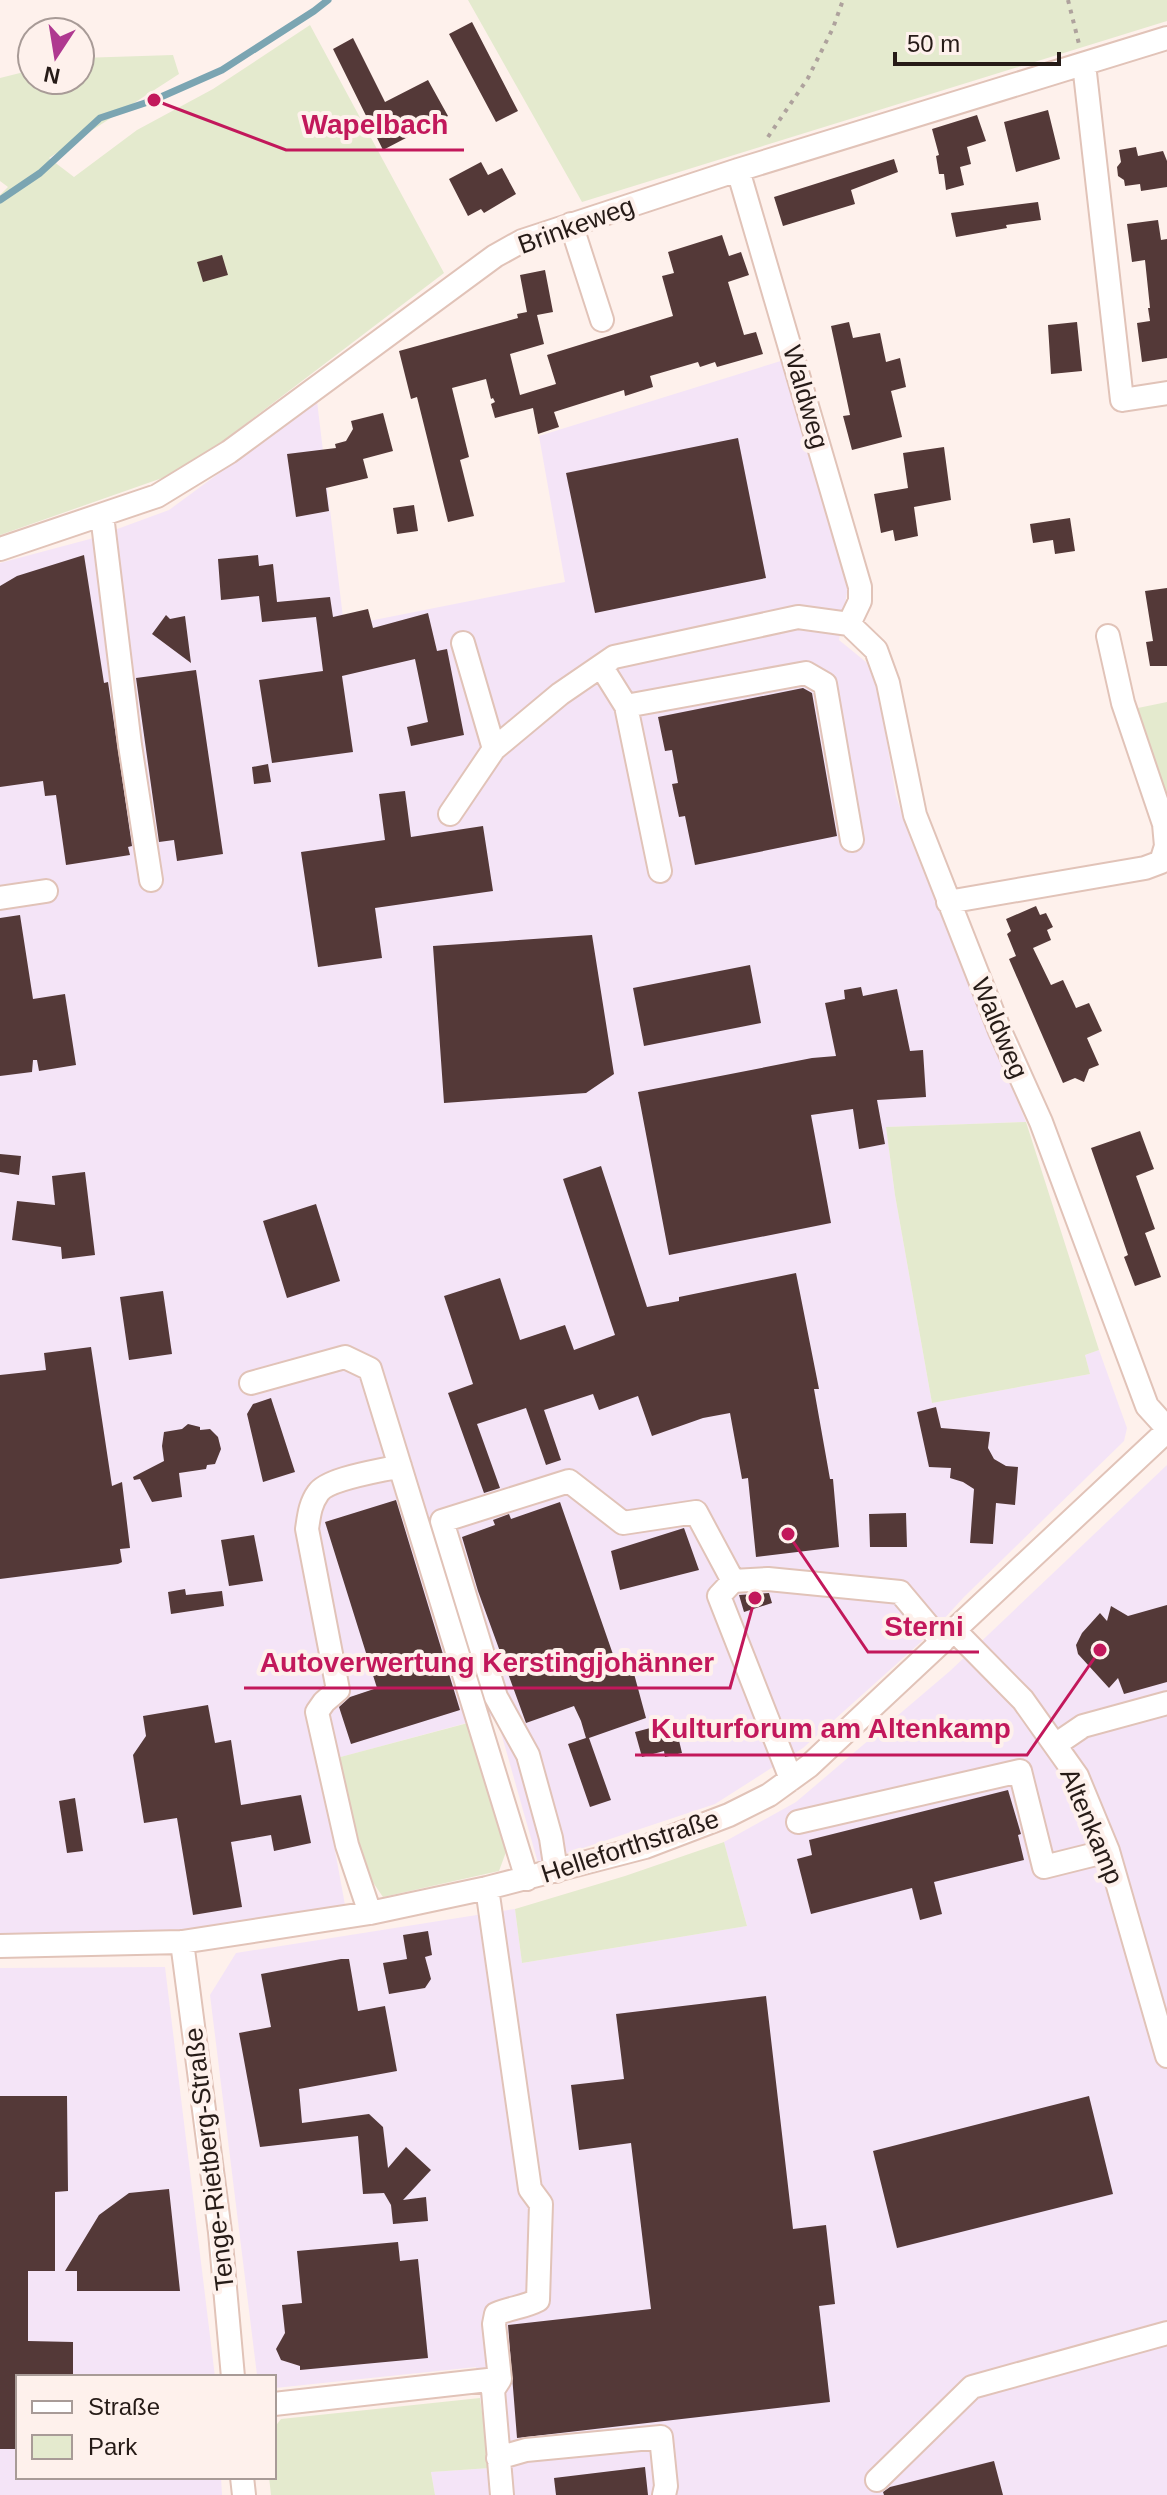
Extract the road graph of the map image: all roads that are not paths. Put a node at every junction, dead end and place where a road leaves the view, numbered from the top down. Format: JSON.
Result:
{"nodes":[{"id":1,"x":1167,"y":38,"type":"edge"},
{"id":2,"x":1084,"y":64,"type":"junction"},
{"id":3,"x":738,"y":170,"type":"junction"},
{"id":4,"x":571,"y":224,"type":"junction"},
{"id":5,"x":602,"y":320,"type":"dead end"},
{"id":6,"x":1167,"y":393,"type":"edge"},
{"id":7,"x":102,"y":515,"type":"junction"},
{"id":8,"x":0,"y":549,"type":"edge"},
{"id":9,"x":849,"y":624,"type":"junction"},
{"id":10,"x":1108,"y":636,"type":"dead end"},
{"id":11,"x":463,"y":643,"type":"dead end"},
{"id":12,"x":601,"y":666,"type":"junction"},
{"id":13,"x":626,"y":706,"type":"junction"},
{"id":14,"x":494,"y":749,"type":"junction"},
{"id":15,"x":450,"y":814,"type":"dead end"},
{"id":16,"x":852,"y":840,"type":"dead end"},
{"id":17,"x":660,"y":871,"type":"dead end"},
{"id":18,"x":151,"y":880,"type":"dead end"},
{"id":19,"x":46,"y":891,"type":"dead end"},
{"id":20,"x":0,"y":898,"type":"edge"},
{"id":21,"x":948,"y":902,"type":"junction"},
{"id":22,"x":251,"y":1383,"type":"dead end"},
{"id":23,"x":1167,"y":1429,"type":"edge"},
{"id":24,"x":400,"y":1466,"type":"junction"},
{"id":25,"x":733,"y":1581,"type":"junction"},
{"id":26,"x":948,"y":1636,"type":"junction"},
{"id":27,"x":1167,"y":1703,"type":"edge"},
{"id":28,"x":1055,"y":1745,"type":"junction"},
{"id":29,"x":791,"y":1779,"type":"junction"},
{"id":30,"x":798,"y":1822,"type":"dead end"},
{"id":31,"x":1108,"y":1851,"type":"junction"},
{"id":32,"x":556,"y":1871,"type":"junction"},
{"id":33,"x":527,"y":1879,"type":"junction"},
{"id":34,"x":487,"y":1888,"type":"junction"},
{"id":35,"x":370,"y":1913,"type":"junction"},
{"id":36,"x":182,"y":1942,"type":"junction"},
{"id":37,"x":0,"y":1946,"type":"edge"},
{"id":38,"x":1157,"y":1987,"type":"edge"},
{"id":39,"x":1161,"y":2014,"type":"edge"},
{"id":40,"x":1167,"y":2056,"type":"edge"},
{"id":41,"x":1167,"y":2333,"type":"edge"},
{"id":42,"x":233,"y":2375,"type":"edge"},
{"id":43,"x":493,"y":2390,"type":"junction"},
{"id":44,"x":276,"y":2404,"type":"edge"},
{"id":45,"x":498,"y":2458,"type":"junction"},
{"id":46,"x":877,"y":2480,"type":"dead end"},
{"id":47,"x":502,"y":2495,"type":"edge"},
{"id":48,"x":664,"y":2495,"type":"edge"}],
"edges":[{"from":1,"to":2,"type":"street","name":"Brinkeweg"},
{"from":2,"to":3,"type":"street","name":"Brinkeweg"},
{"from":2,"to":6,"type":"street"},
{"from":3,"to":4,"type":"street","name":"Brinkeweg"},
{"from":3,"to":9,"type":"street","name":"Waldweg"},
{"from":4,"to":5,"type":"street"},
{"from":4,"to":7,"type":"street","name":"Brinkeweg"},
{"from":7,"to":8,"type":"street","name":"Brinkeweg"},
{"from":7,"to":18,"type":"street"},
{"from":9,"to":12,"type":"street"},
{"from":9,"to":21,"type":"street","name":"Waldweg"},
{"from":10,"to":21,"type":"street"},
{"from":11,"to":14,"type":"street"},
{"from":12,"to":13,"type":"street"},
{"from":12,"to":14,"type":"street"},
{"from":13,"to":16,"type":"street"},
{"from":13,"to":17,"type":"street"},
{"from":14,"to":15,"type":"street"},
{"from":19,"to":20,"type":"street"},
{"from":21,"to":23,"type":"street","name":"Waldweg"},
{"from":22,"to":24,"type":"street"},
{"from":23,"to":26,"type":"street","name":"Helleforthstraße"},
{"from":24,"to":33,"type":"street"},
{"from":24,"to":35,"type":"street"},
{"from":25,"to":26,"type":"street","name":"Altenkamp"},
{"from":25,"to":29,"type":"street"},
{"from":25,"to":32,"type":"street"},
{"from":26,"to":28,"type":"street","name":"Altenkamp"},
{"from":26,"to":29,"type":"street","name":"Helleforthstraße"},
{"from":27,"to":28,"type":"street"},
{"from":28,"to":31,"type":"street","name":"Altenkamp"},
{"from":29,"to":32,"type":"street","name":"Helleforthstraße"},
{"from":30,"to":31,"type":"street"},
{"from":31,"to":38,"type":"street","name":"Altenkamp"},
{"from":32,"to":33,"type":"street","name":"Helleforthstraße"},
{"from":33,"to":34,"type":"street","name":"Helleforthstraße"},
{"from":34,"to":35,"type":"street","name":"Helleforthstraße"},
{"from":34,"to":43,"type":"street"},
{"from":35,"to":36,"type":"street","name":"Helleforthstraße"},
{"from":36,"to":37,"type":"street","name":"Helleforthstraße"},
{"from":36,"to":42,"type":"street","name":"Tenge-Rietberg-Straße"},
{"from":38,"to":39,"type":"street","name":"Altenkamp"},
{"from":39,"to":40,"type":"street","name":"Altenkamp"},
{"from":41,"to":46,"type":"street"},
{"from":43,"to":44,"type":"street"},
{"from":43,"to":45,"type":"street"},
{"from":45,"to":47,"type":"street"},
{"from":45,"to":48,"type":"street"}]}
